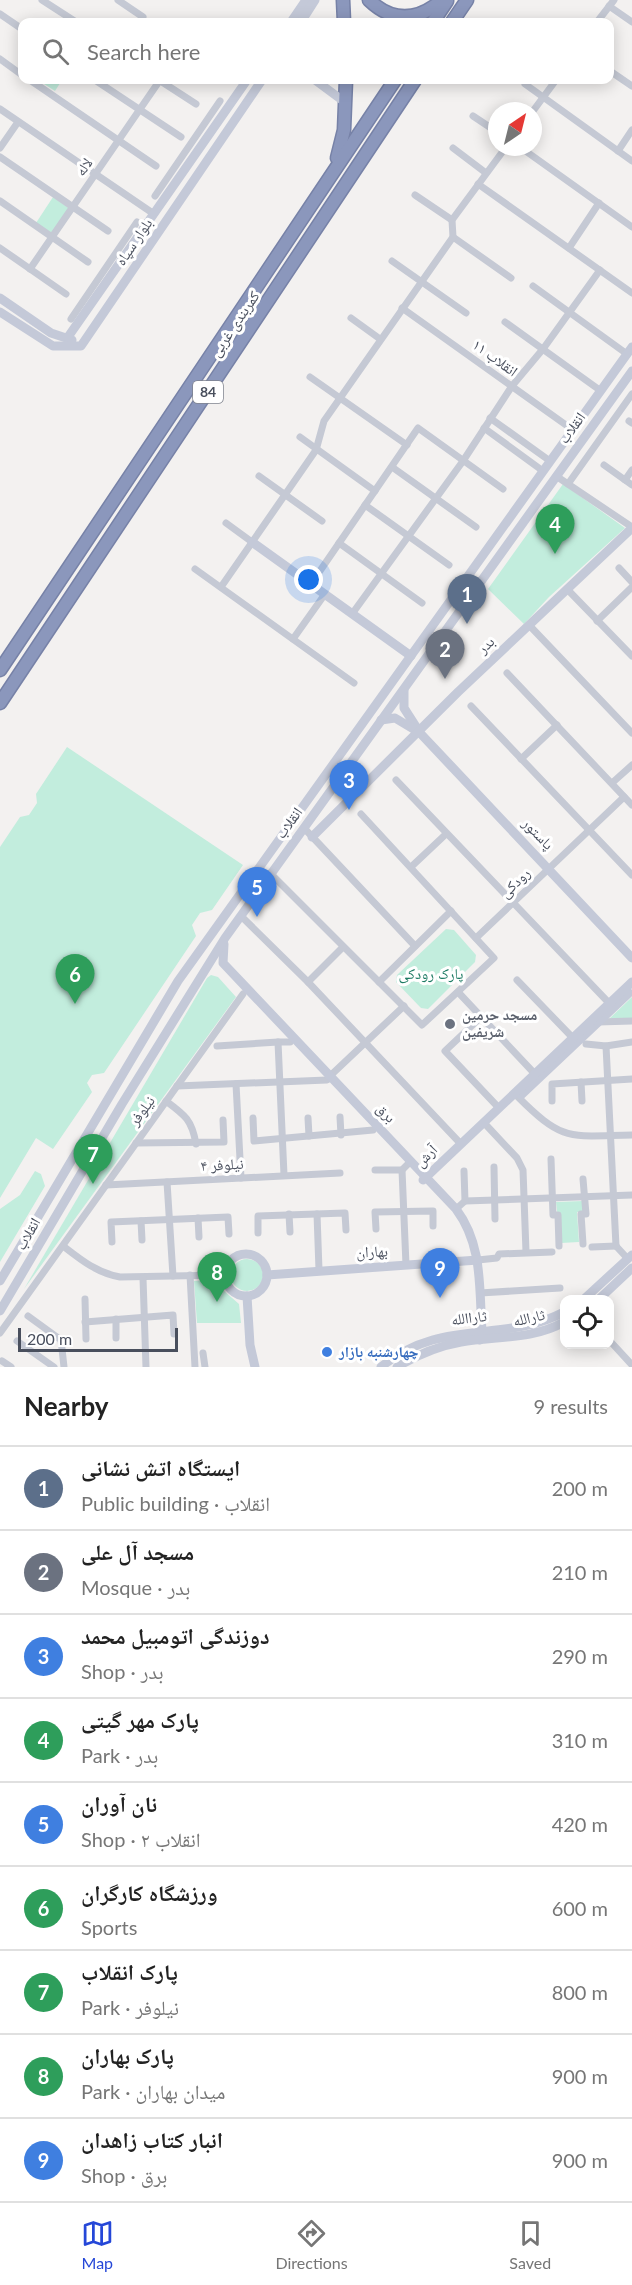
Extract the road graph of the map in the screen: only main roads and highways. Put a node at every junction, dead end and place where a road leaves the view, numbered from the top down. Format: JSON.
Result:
{"nodes":[{"id":1,"x":306,"y":0,"type":"edge"},
{"id":2,"x":315,"y":0,"type":"edge"},
{"id":3,"x":343,"y":0,"type":"edge"},
{"id":4,"x":369,"y":0,"type":"edge"},
{"id":5,"x":442,"y":0,"type":"edge"},
{"id":6,"x":448,"y":0,"type":"edge"},
{"id":7,"x":467,"y":0,"type":"edge"},
{"id":8,"x":294,"y":18,"type":"edge"},
{"id":9,"x":304,"y":18,"type":"edge"},
{"id":10,"x":344,"y":18,"type":"edge"},
{"id":11,"x":437,"y":18,"type":"edge"},
{"id":12,"x":455,"y":18,"type":"edge"},
{"id":13,"x":244,"y":84,"type":"edge"},
{"id":14,"x":259,"y":84,"type":"edge"},
{"id":15,"x":320,"y":84,"type":"edge"},
{"id":16,"x":346,"y":84,"type":"edge"},
{"id":17,"x":392,"y":84,"type":"edge"},
{"id":18,"x":412,"y":84,"type":"edge"},
{"id":19,"x":346,"y":103,"type":"junction"},
{"id":20,"x":335,"y":168,"type":"junction"},
{"id":21,"x":0,"y":298,"type":"edge"},
{"id":22,"x":0,"y":312,"type":"edge"},
{"id":23,"x":68,"y":337,"type":"junction"},
{"id":24,"x":81,"y":346,"type":"junction"},
{"id":25,"x":630,"y":350,"type":"edge"},
{"id":26,"x":632,"y":370,"type":"edge"},
{"id":27,"x":587,"y":410,"type":"junction"},
{"id":28,"x":598,"y":418,"type":"junction"},
{"id":29,"x":632,"y":528,"type":"edge"},
{"id":30,"x":252,"y":542,"type":"road end"},
{"id":31,"x":411,"y":656,"type":"junction"},
{"id":32,"x":0,"y":670,"type":"edge"},
{"id":33,"x":405,"y":687,"type":"junction"},
{"id":34,"x":0,"y":704,"type":"edge"},
{"id":35,"x":381,"y":720,"type":"junction"},
{"id":36,"x":420,"y":733,"type":"junction"},
{"id":37,"x":312,"y":837,"type":"road end"},
{"id":38,"x":225,"y":938,"type":"junction"},
{"id":39,"x":632,"y":958,"type":"edge"},
{"id":40,"x":206,"y":967,"type":"junction"},
{"id":41,"x":632,"y":982,"type":"edge"},
{"id":42,"x":632,"y":990,"type":"edge"},
{"id":43,"x":245,"y":991,"type":"junction"},
{"id":44,"x":328,"y":1078,"type":"junction"},
{"id":45,"x":109,"y":1095,"type":"junction"},
{"id":46,"x":516,"y":1095,"type":"junction"},
{"id":47,"x":122,"y":1104,"type":"junction"},
{"id":48,"x":484,"y":1124,"type":"junction"},
{"id":49,"x":425,"y":1179,"type":"junction"},
{"id":50,"x":630,"y":1260,"type":"edge"},
{"id":51,"x":475,"y":1261,"type":"junction"},
{"id":52,"x":267,"y":1275,"type":"junction"},
{"id":53,"x":0,"y":1281,"type":"edge"},
{"id":54,"x":588,"y":1295,"type":"edge"},
{"id":55,"x":601,"y":1295,"type":"edge"},
{"id":56,"x":247,"y":1296,"type":"junction"},
{"id":57,"x":0,"y":1311,"type":"edge"},
{"id":58,"x":560,"y":1314,"type":"edge"},
{"id":59,"x":560,"y":1324,"type":"edge"},
{"id":60,"x":480,"y":1334,"type":"junction"},
{"id":61,"x":255,"y":1367,"type":"edge"},
{"id":62,"x":381,"y":1367,"type":"edge"},
{"id":63,"x":397,"y":1367,"type":"edge"}],
"edges":[{"from":1,"to":8,"type":"main road"},
{"from":2,"to":9,"type":"main road"},
{"from":3,"to":10,"type":"highway"},
{"from":4,"to":5,"type":"highway"},
{"from":6,"to":11,"type":"highway"},
{"from":7,"to":12,"type":"highway"},
{"from":13,"to":23,"type":"main road","name":"بلوار سپاه"},
{"from":14,"to":24,"type":"main road","name":"بلوار سپاه"},
{"from":15,"to":19,"type":"main road"},
{"from":16,"to":19,"type":"highway"},
{"from":17,"to":20,"type":"highway","name":"کمربندی غربی","number":"84"},
{"from":18,"to":34,"type":"highway","name":"کمربندی غربی","number":"84"},
{"from":19,"to":20,"type":"highway"},
{"from":20,"to":32,"type":"highway","name":"کمربندی غربی","number":"84"},
{"from":21,"to":23,"type":"main road"},
{"from":22,"to":24,"type":"main road"},
{"from":23,"to":24,"type":"main road"},
{"from":25,"to":27,"type":"main road","name":"انقلاب"},
{"from":26,"to":28,"type":"main road","name":"انقلاب"},
{"from":27,"to":28,"type":"main road"},
{"from":27,"to":31,"type":"main road","name":"انقلاب"},
{"from":28,"to":33,"type":"main road","name":"انقلاب"},
{"from":29,"to":36,"type":"main road","name":"بدر"},
{"from":30,"to":31,"type":"main road"},
{"from":31,"to":45,"type":"main road","name":"انقلاب"},
{"from":33,"to":35,"type":"main road","name":"انقلاب"},
{"from":33,"to":36,"type":"main road"},
{"from":35,"to":36,"type":"main road"},
{"from":35,"to":38,"type":"main road","name":"انقلاب"},
{"from":36,"to":37,"type":"main road","name":"بدر"},
{"from":36,"to":39,"type":"main road","name":"پاستور"},
{"from":38,"to":40,"type":"main road","name":"انقلاب"},
{"from":38,"to":43,"type":"main road","name":"برق"},
{"from":40,"to":43,"type":"main road","name":"برق"},
{"from":40,"to":47,"type":"main road","name":"انقلاب"},
{"from":41,"to":46,"type":"main road","name":"آرش"},
{"from":42,"to":46,"type":"main road","name":"آرش"},
{"from":43,"to":44,"type":"main road","name":"برق"},
{"from":43,"to":44,"type":"main road","name":"برق"},
{"from":44,"to":49,"type":"main road","name":"برق"},
{"from":44,"to":49,"type":"main road","name":"برق"},
{"from":45,"to":47,"type":"main road"},
{"from":45,"to":53,"type":"main road","name":"انقلاب"},
{"from":46,"to":48,"type":"main road","name":"آرش"},
{"from":46,"to":48,"type":"main road","name":"آرش"},
{"from":47,"to":57,"type":"main road","name":"انقلاب"},
{"from":48,"to":49,"type":"main road","name":"آرش"},
{"from":48,"to":49,"type":"main road","name":"آرش"},
{"from":49,"to":51,"type":"main road","name":"برق"},
{"from":49,"to":51,"type":"main road","name":"برق"},
{"from":50,"to":54,"type":"main road"},
{"from":50,"to":55,"type":"main road"},
{"from":51,"to":52,"type":"main road","name":"بهاران"},
{"from":51,"to":60,"type":"main road","name":"برق"},
{"from":51,"to":60,"type":"main road","name":"برق"},
{"from":52,"to":56,"type":"main road"},
{"from":52,"to":56,"type":"main road"},
{"from":56,"to":61,"type":"main road"},
{"from":58,"to":60,"type":"main road","name":"ثاراالله"},
{"from":59,"to":60,"type":"main road","name":"ثارالله"},
{"from":60,"to":62,"type":"main road","name":"ثاراالله"},
{"from":60,"to":63,"type":"main road","name":"ثارالله"}]}
